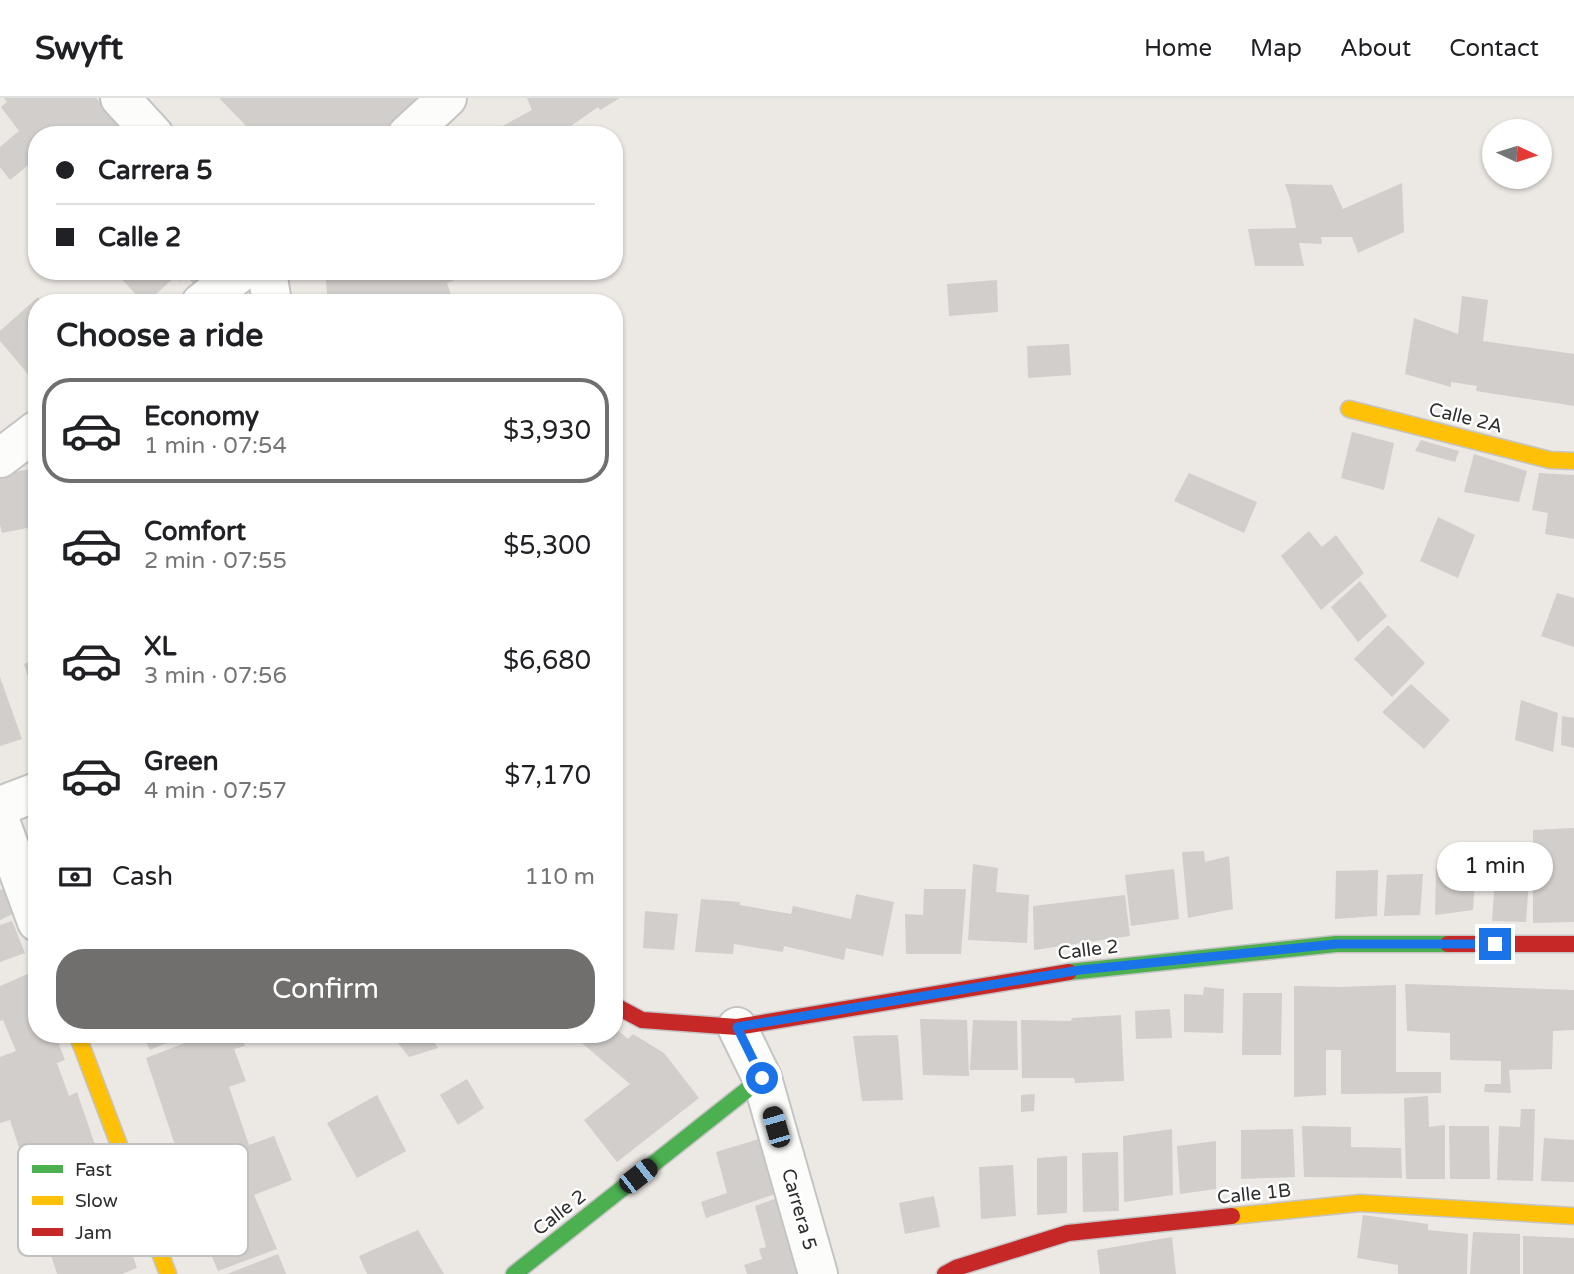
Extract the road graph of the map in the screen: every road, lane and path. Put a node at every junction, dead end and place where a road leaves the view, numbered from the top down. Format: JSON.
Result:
{"nodes":[{"id":1,"x":120,"y":98,"type":"edge"},
{"id":2,"x":447,"y":98,"type":"edge"},
{"id":3,"x":146,"y":126,"type":"edge"},
{"id":4,"x":417,"y":126,"type":"edge"},
{"id":5,"x":230,"y":280,"type":"edge"},
{"id":6,"x":213,"y":294,"type":"edge"},
{"id":7,"x":1349,"y":409,"type":"dead end"},
{"id":8,"x":28,"y":437,"type":"edge"},
{"id":9,"x":0,"y":458,"type":"edge"},
{"id":10,"x":1574,"y":461,"type":"edge"},
{"id":11,"x":28,"y":795,"type":"edge"},
{"id":12,"x":0,"y":806,"type":"edge"},
{"id":13,"x":0,"y":821,"type":"edge"},
{"id":14,"x":28,"y":897,"type":"edge"},
{"id":15,"x":1574,"y":944,"type":"edge"},
{"id":16,"x":623,"y":1010,"type":"edge"},
{"id":17,"x":737,"y":1027,"type":"junction"},
{"id":18,"x":80,"y":1043,"type":"edge"},
{"id":19,"x":762,"y":1078,"type":"junction"},
{"id":20,"x":118,"y":1144,"type":"edge"},
{"id":21,"x":1574,"y":1216,"type":"edge"},
{"id":22,"x":160,"y":1256,"type":"edge"},
{"id":23,"x":167,"y":1274,"type":"edge"},
{"id":24,"x":514,"y":1274,"type":"edge"},
{"id":25,"x":818,"y":1274,"type":"edge"},
{"id":26,"x":945,"y":1274,"type":"edge"}],
"edges":[{"from":1,"to":3,"type":"street"},
{"from":2,"to":4,"type":"street"},
{"from":5,"to":6,"type":"street"},
{"from":7,"to":10,"type":"street","name":"Calle 2A"},
{"from":8,"to":9,"type":"street"},
{"from":11,"to":12,"type":"street"},
{"from":13,"to":14,"type":"street"},
{"from":15,"to":17,"type":"street","name":"Calle 2"},
{"from":16,"to":17,"type":"street","name":"Calle 2"},
{"from":17,"to":19,"type":"street","name":"Carrera 5"},
{"from":18,"to":20,"type":"street"},
{"from":19,"to":24,"type":"street","name":"Calle 2"},
{"from":19,"to":25,"type":"street","name":"Carrera 5"},
{"from":21,"to":26,"type":"street","name":"Calle 1B"},
{"from":22,"to":23,"type":"street"}]}
